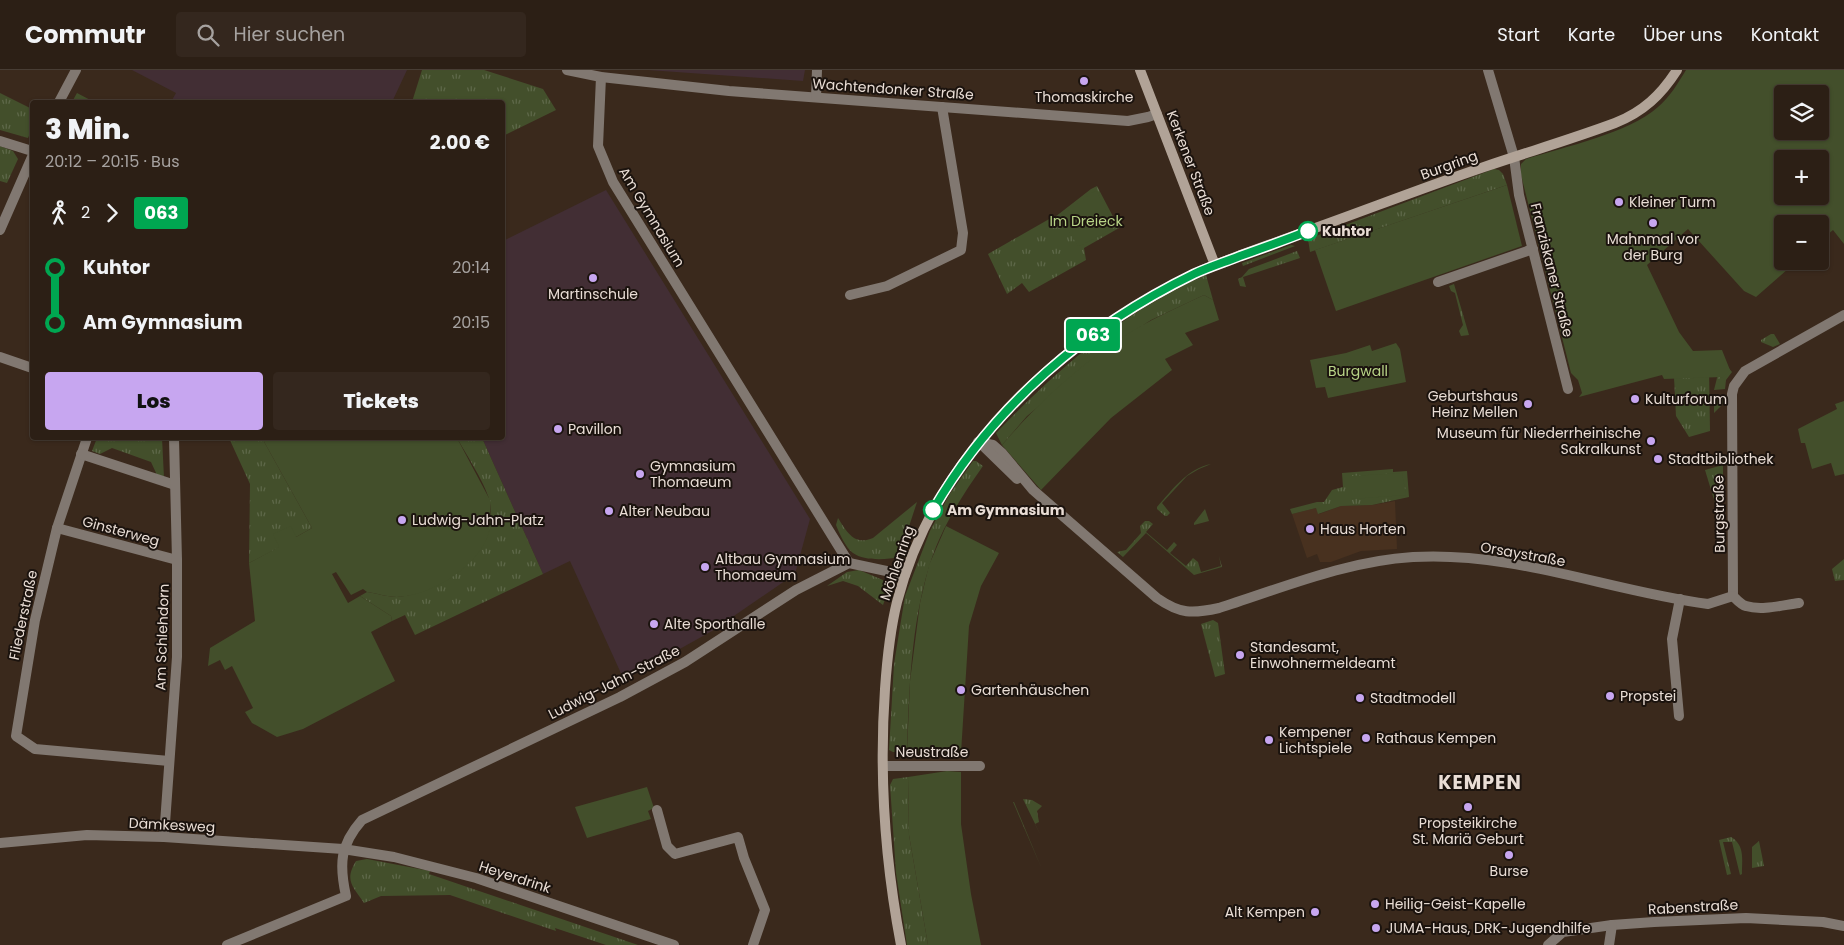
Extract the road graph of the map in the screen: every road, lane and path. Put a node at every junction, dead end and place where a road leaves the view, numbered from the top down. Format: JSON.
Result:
{"nodes":[{"id":1,"x":76,"y":70,"type":"edge"},
{"id":2,"x":567,"y":70,"type":"edge"},
{"id":3,"x":817,"y":70,"type":"edge"},
{"id":4,"x":1140,"y":70,"type":"edge"},
{"id":5,"x":1488,"y":70,"type":"edge"},
{"id":6,"x":1677,"y":70,"type":"edge"},
{"id":7,"x":601,"y":78,"type":"junction"},
{"id":8,"x":816,"y":97,"type":"junction"},
{"id":9,"x":60,"y":100,"type":"edge"},
{"id":10,"x":942,"y":107,"type":"junction"},
{"id":11,"x":1157,"y":114,"type":"junction"},
{"id":12,"x":0,"y":141,"type":"edge"},
{"id":13,"x":30,"y":151,"type":"edge"},
{"id":14,"x":1514,"y":157,"type":"junction"},
{"id":15,"x":30,"y":162,"type":"edge"},
{"id":16,"x":0,"y":230,"type":"edge"},
{"id":17,"x":1533,"y":249,"type":"junction"},
{"id":18,"x":1215,"y":266,"type":"junction"},
{"id":19,"x":1438,"y":282,"type":"dead end"},
{"id":20,"x":850,"y":295,"type":"dead end"},
{"id":21,"x":1844,"y":315,"type":"edge"},
{"id":22,"x":0,"y":357,"type":"edge"},
{"id":23,"x":30,"y":367,"type":"edge"},
{"id":24,"x":1568,"y":389,"type":"dead end"},
{"id":25,"x":86,"y":440,"type":"edge"},
{"id":26,"x":174,"y":440,"type":"edge"},
{"id":27,"x":978,"y":442,"type":"junction"},
{"id":28,"x":81,"y":454,"type":"junction"},
{"id":29,"x":175,"y":485,"type":"junction"},
{"id":30,"x":57,"y":528,"type":"junction"},
{"id":31,"x":178,"y":560,"type":"junction"},
{"id":32,"x":849,"y":563,"type":"junction"},
{"id":33,"x":905,"y":575,"type":"junction"},
{"id":34,"x":1733,"y":596,"type":"junction"},
{"id":35,"x":1680,"y":599,"type":"junction"},
{"id":36,"x":1799,"y":603,"type":"dead end"},
{"id":37,"x":1679,"y":716,"type":"dead end"},
{"id":38,"x":169,"y":761,"type":"junction"},
{"id":39,"x":884,"y":766,"type":"junction"},
{"id":40,"x":980,"y":766,"type":"dead end"},
{"id":41,"x":657,"y":810,"type":"dead end"},
{"id":42,"x":164,"y":837,"type":"junction"},
{"id":43,"x":0,"y":843,"type":"edge"},
{"id":44,"x":343,"y":849,"type":"junction"},
{"id":45,"x":1612,"y":925,"type":"junction"},
{"id":46,"x":1844,"y":926,"type":"edge"},
{"id":47,"x":227,"y":945,"type":"edge"},
{"id":48,"x":674,"y":945,"type":"edge"},
{"id":49,"x":753,"y":945,"type":"edge"},
{"id":50,"x":901,"y":945,"type":"edge"},
{"id":51,"x":1548,"y":945,"type":"edge"},
{"id":52,"x":1609,"y":945,"type":"edge"}],
"edges":[{"from":1,"to":9,"type":"street"},
{"from":2,"to":7,"type":"street","name":"Wachtendonker Straße"},
{"from":3,"to":8,"type":"street"},
{"from":4,"to":11,"type":"main road","name":"Kerkener Straße"},
{"from":5,"to":14,"type":"street","name":"Franziskaner Straße"},
{"from":6,"to":14,"type":"main road","name":"Burgring"},
{"from":7,"to":8,"type":"street","name":"Wachtendonker Straße"},
{"from":7,"to":32,"type":"street","name":"Am Gymnasium"},
{"from":8,"to":10,"type":"street","name":"Wachtendonker Straße"},
{"from":10,"to":11,"type":"street","name":"Wachtendonker Straße"},
{"from":10,"to":20,"type":"street"},
{"from":11,"to":18,"type":"main road","name":"Kerkener Straße"},
{"from":12,"to":13,"type":"street"},
{"from":14,"to":17,"type":"street","name":"Franziskaner Straße"},
{"from":14,"to":18,"type":"main road","name":"Burgring"},
{"from":15,"to":16,"type":"street"},
{"from":17,"to":19,"type":"street"},
{"from":17,"to":24,"type":"street","name":"Franziskaner Straße"},
{"from":18,"to":27,"type":"main road","name":"Möhlenring"},
{"from":21,"to":34,"type":"street","name":"Burgstraße"},
{"from":22,"to":23,"type":"street"},
{"from":25,"to":28,"type":"street","name":"Fliederstraße"},
{"from":26,"to":29,"type":"street","name":"Am Schlehdorn"},
{"from":27,"to":33,"type":"main road","name":"Möhlenring"},
{"from":27,"to":35,"type":"street","name":"Orsaystraße"},
{"from":28,"to":29,"type":"street"},
{"from":28,"to":30,"type":"street","name":"Fliederstraße"},
{"from":29,"to":31,"type":"street","name":"Am Schlehdorn"},
{"from":30,"to":31,"type":"street","name":"Ginsterweg"},
{"from":30,"to":38,"type":"street","name":"Fliederstraße"},
{"from":31,"to":38,"type":"street","name":"Am Schlehdorn"},
{"from":32,"to":33,"type":"street"},
{"from":32,"to":44,"type":"street","name":"Ludwig-Jahn-Straße"},
{"from":33,"to":39,"type":"main road","name":"Möhlenring"},
{"from":34,"to":35,"type":"street","name":"Orsaystraße"},
{"from":34,"to":36,"type":"street"},
{"from":35,"to":37,"type":"street"},
{"from":38,"to":42,"type":"street","name":"Am Schlehdorn"},
{"from":39,"to":40,"type":"street","name":"Neustraße"},
{"from":39,"to":50,"type":"main road","name":"Möhlenring"},
{"from":41,"to":49,"type":"street"},
{"from":42,"to":43,"type":"street","name":"Dämkesweg"},
{"from":42,"to":44,"type":"street","name":"Dämkesweg"},
{"from":44,"to":47,"type":"street"},
{"from":44,"to":48,"type":"street","name":"Heyerdrink"},
{"from":45,"to":46,"type":"street","name":"Rabenstraße"},
{"from":45,"to":51,"type":"street","name":"Rabenstraße"},
{"from":45,"to":52,"type":"street"}]}
